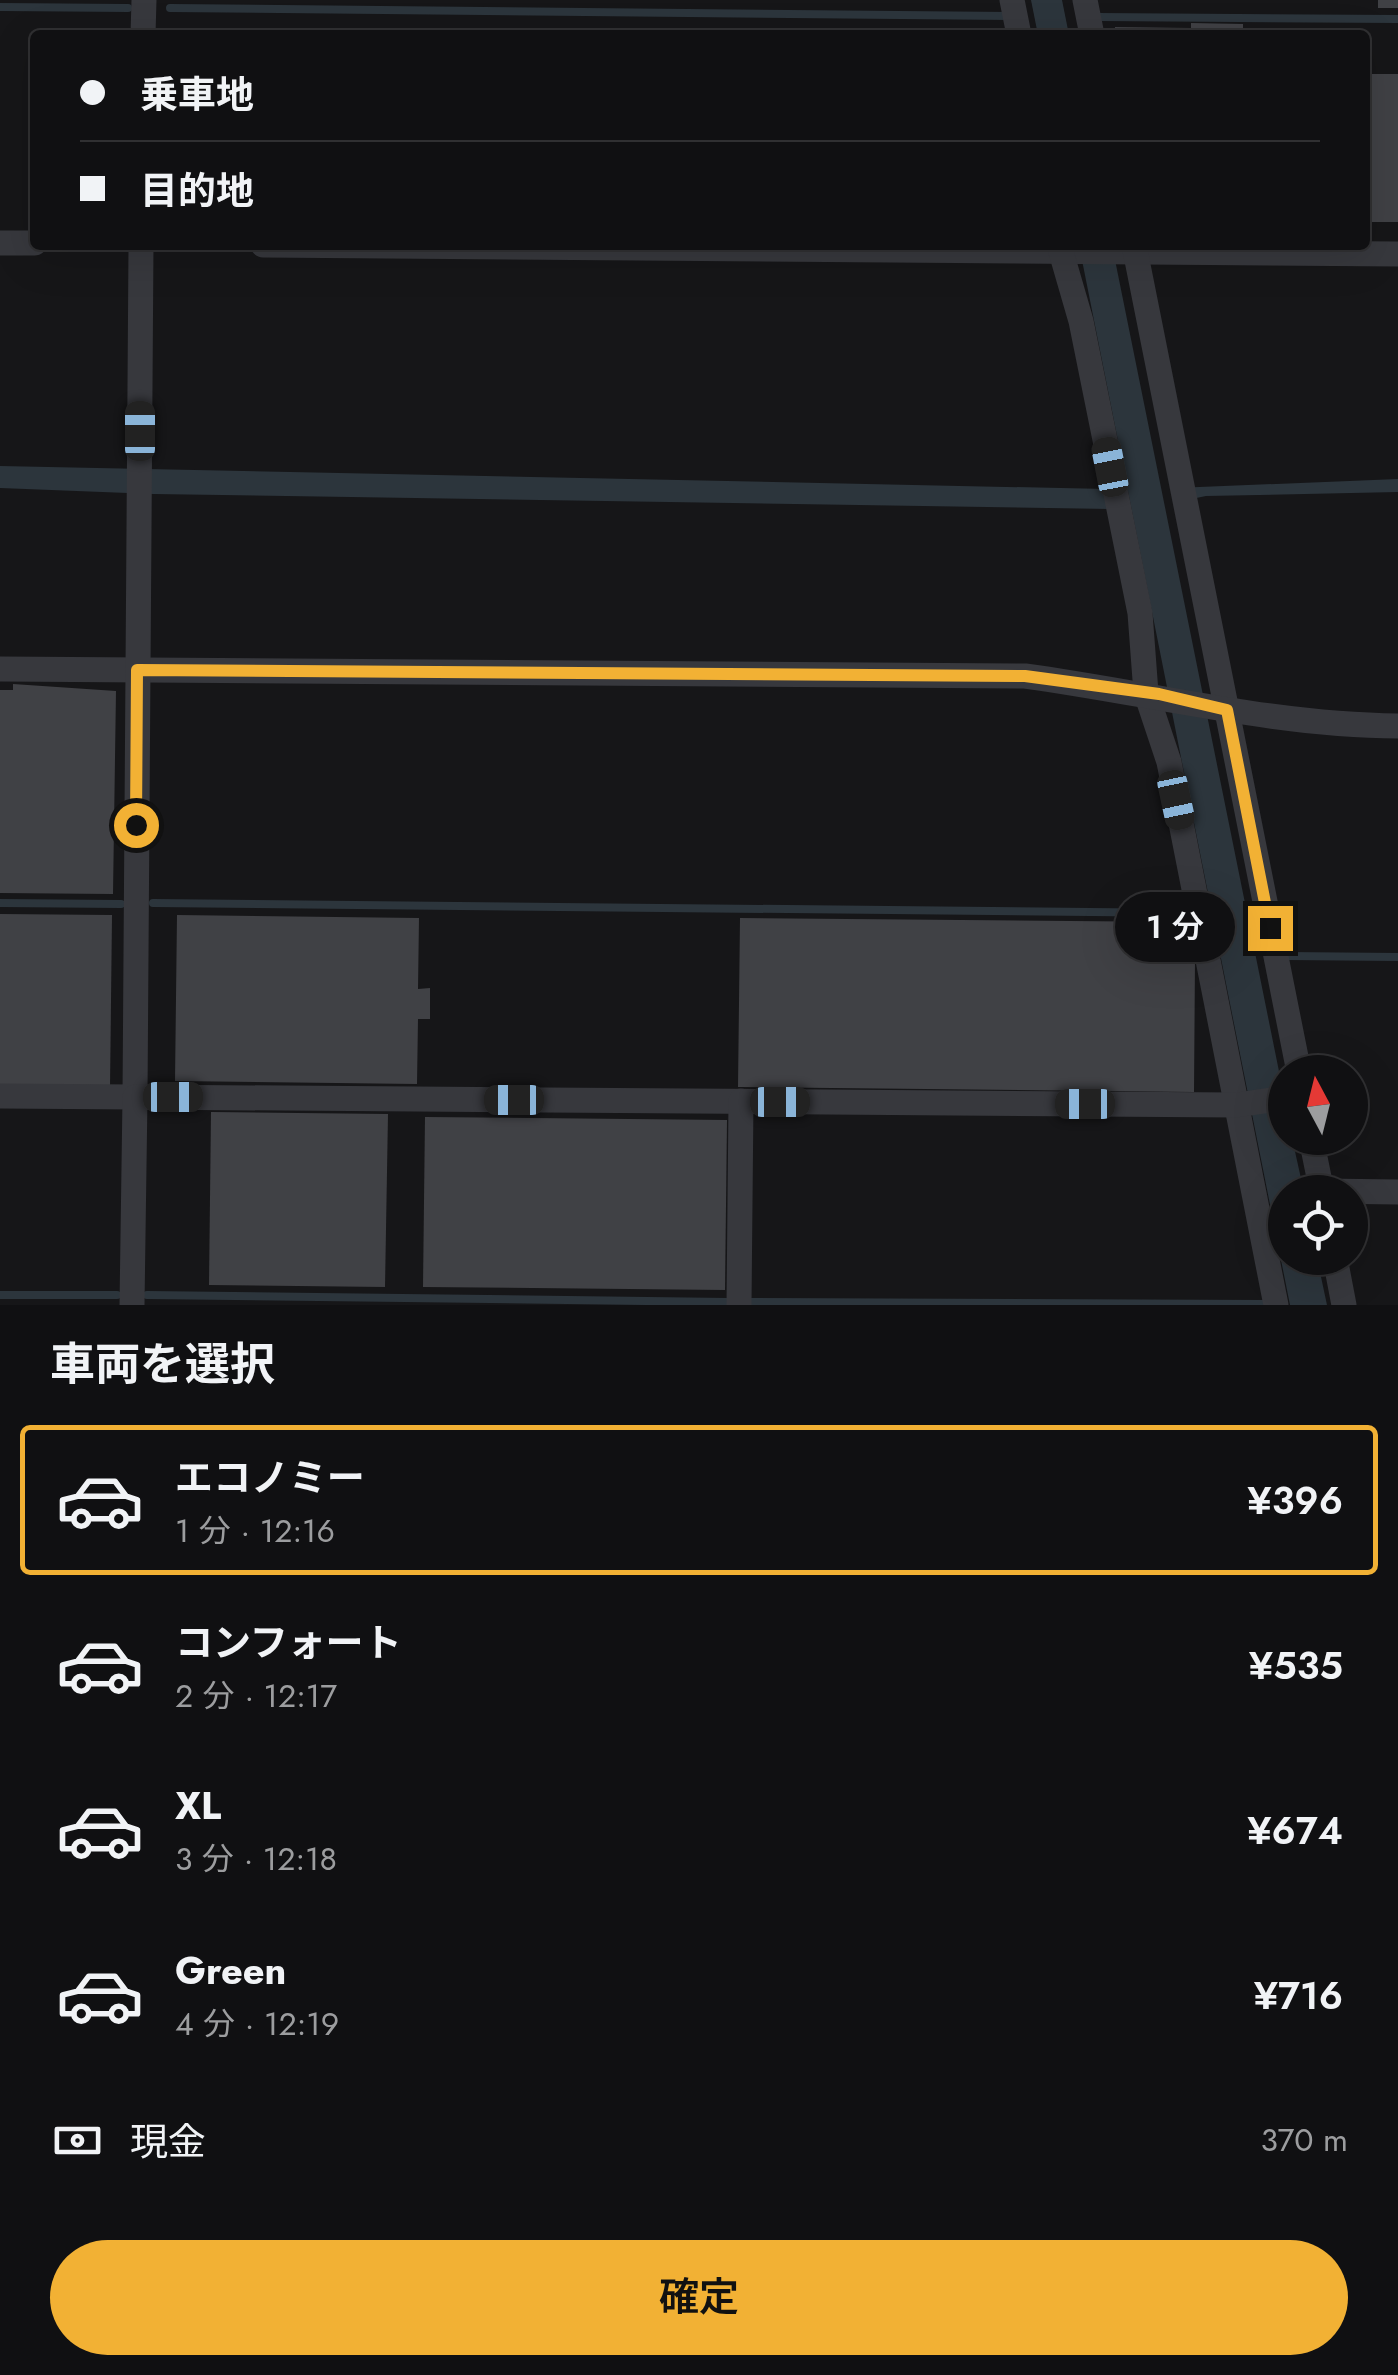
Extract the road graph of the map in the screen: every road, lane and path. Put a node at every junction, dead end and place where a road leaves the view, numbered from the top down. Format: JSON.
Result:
{"nodes":[{"id":1,"x":144,"y":0,"type":"edge"},
{"id":2,"x":1012,"y":0,"type":"edge"},
{"id":3,"x":1086,"y":0,"type":"edge"},
{"id":4,"x":144,"y":30,"type":"edge"},
{"id":5,"x":1018,"y":30,"type":"edge"},
{"id":6,"x":1091,"y":30,"type":"edge"},
{"id":7,"x":0,"y":243,"type":"edge"},
{"id":8,"x":30,"y":243,"type":"edge"},
{"id":9,"x":141,"y":250,"type":"edge"},
{"id":10,"x":1062,"y":250,"type":"edge"},
{"id":11,"x":1132,"y":250,"type":"edge"},
{"id":12,"x":1398,"y":254,"type":"edge"},
{"id":13,"x":0,"y":669,"type":"edge"},
{"id":14,"x":137,"y":670,"type":"junction"},
{"id":15,"x":1152,"y":694,"type":"junction"},
{"id":16,"x":1223,"y":709,"type":"junction"},
{"id":17,"x":1398,"y":726,"type":"edge"},
{"id":18,"x":1295,"y":1055,"type":"edge"},
{"id":19,"x":0,"y":1096,"type":"edge"},
{"id":20,"x":135,"y":1097,"type":"junction"},
{"id":21,"x":1268,"y":1100,"type":"edge"},
{"id":22,"x":741,"y":1101,"type":"junction"},
{"id":23,"x":1240,"y":1104,"type":"junction"},
{"id":24,"x":1368,"y":1192,"type":"edge"},
{"id":25,"x":1398,"y":1192,"type":"edge"},
{"id":26,"x":1338,"y":1275,"type":"edge"},
{"id":27,"x":132,"y":1305,"type":"edge"},
{"id":28,"x":739,"y":1305,"type":"edge"},
{"id":29,"x":1276,"y":1305,"type":"edge"},
{"id":30,"x":1344,"y":1305,"type":"edge"}],
"edges":[{"from":1,"to":4,"type":"street"},
{"from":2,"to":5,"type":"street"},
{"from":3,"to":6,"type":"street"},
{"from":7,"to":8,"type":"street"},
{"from":9,"to":14,"type":"street"},
{"from":10,"to":11,"type":"street"},
{"from":10,"to":15,"type":"street"},
{"from":11,"to":12,"type":"street"},
{"from":11,"to":16,"type":"street"},
{"from":13,"to":14,"type":"street"},
{"from":14,"to":15,"type":"street"},
{"from":14,"to":20,"type":"street"},
{"from":15,"to":16,"type":"street"},
{"from":15,"to":23,"type":"street"},
{"from":16,"to":17,"type":"street"},
{"from":16,"to":18,"type":"street"},
{"from":19,"to":20,"type":"street"},
{"from":20,"to":22,"type":"street"},
{"from":20,"to":27,"type":"street"},
{"from":21,"to":23,"type":"street"},
{"from":22,"to":23,"type":"street"},
{"from":22,"to":28,"type":"street"},
{"from":23,"to":29,"type":"street"},
{"from":24,"to":25,"type":"street"},
{"from":26,"to":30,"type":"street"}]}
